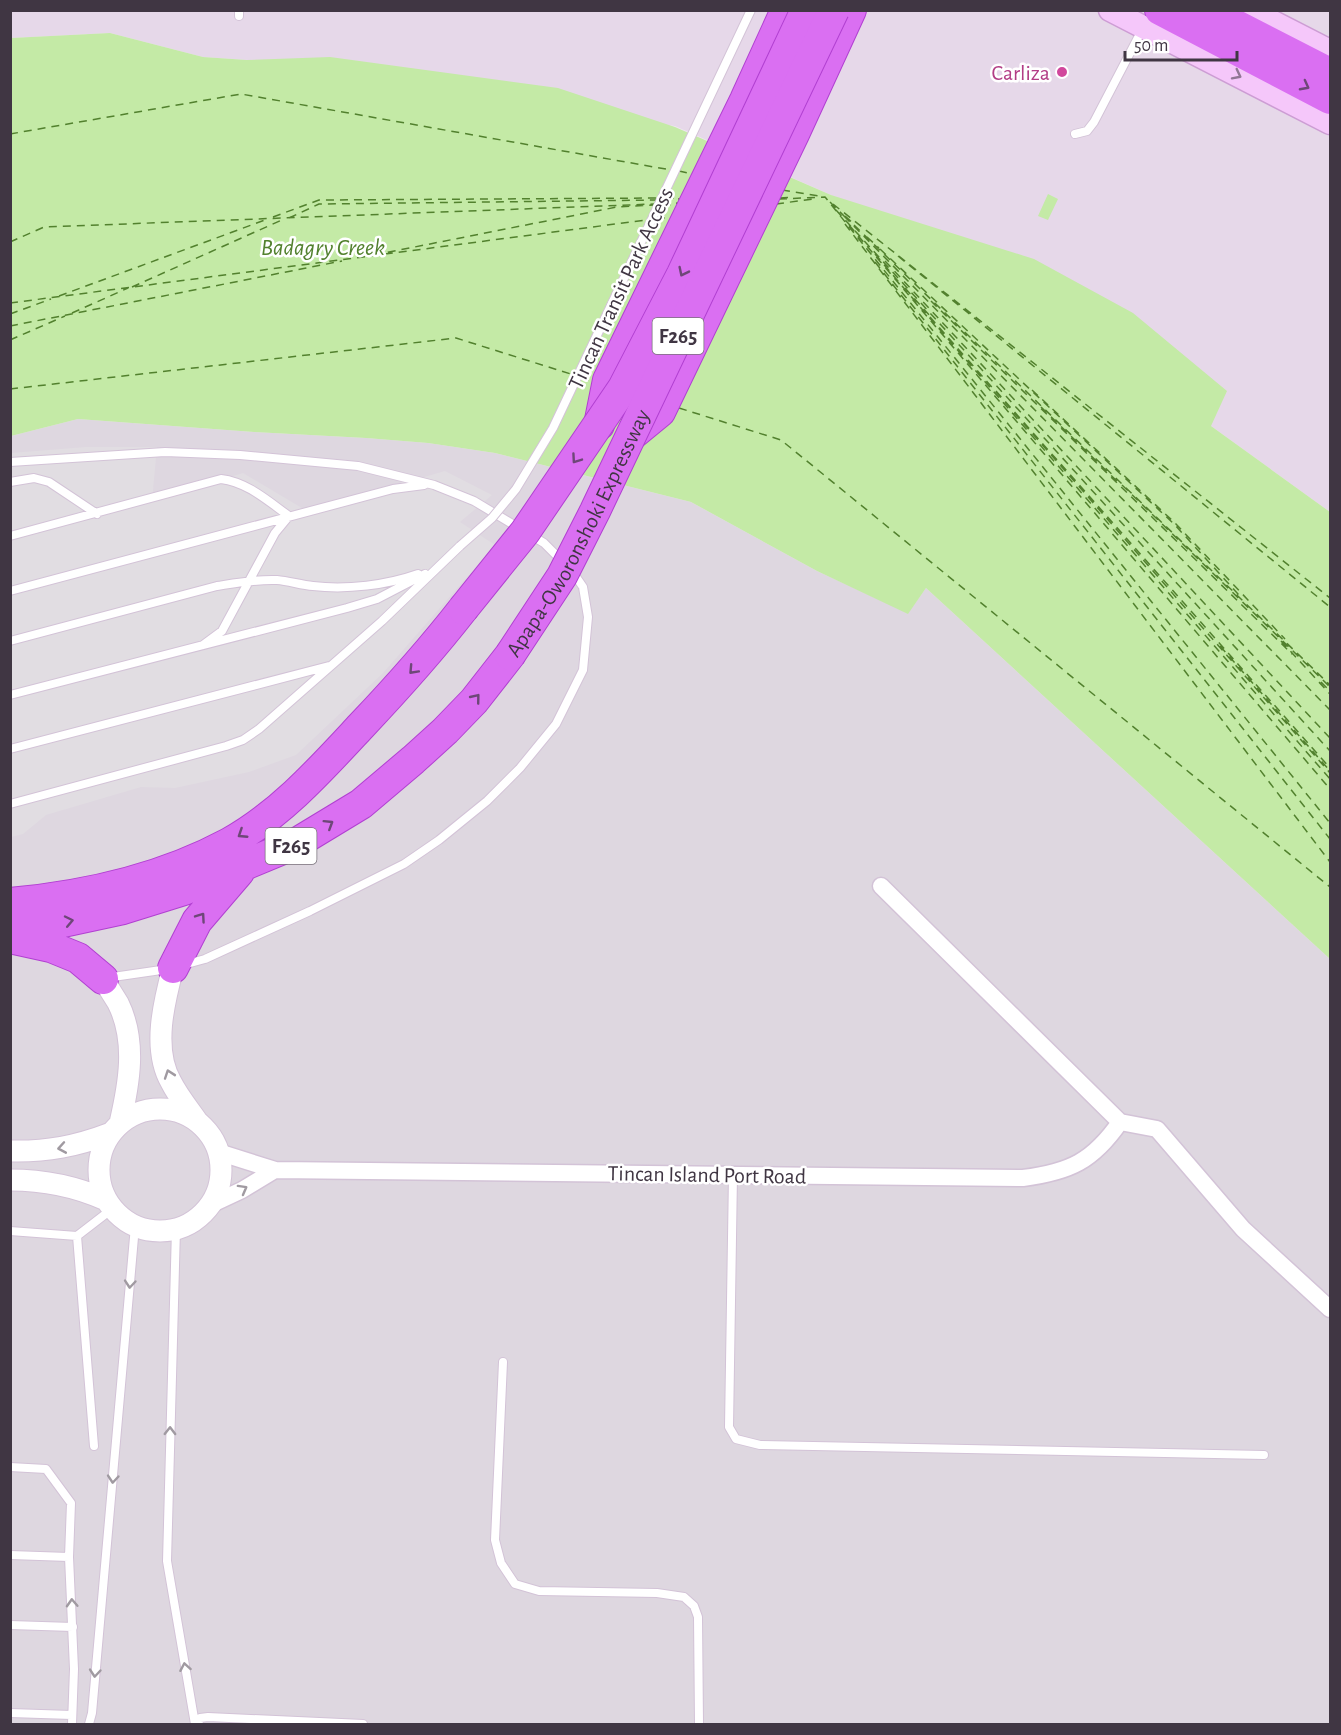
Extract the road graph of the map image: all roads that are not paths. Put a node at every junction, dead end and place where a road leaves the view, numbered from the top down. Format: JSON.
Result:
{"nodes":[{"id":1,"x":751,"y":10,"type":"edge"},
{"id":2,"x":786,"y":10,"type":"edge"},
{"id":3,"x":806,"y":10,"type":"edge"},
{"id":4,"x":834,"y":10,"type":"edge"},
{"id":5,"x":851,"y":10,"type":"edge"},
{"id":6,"x":1110,"y":10,"type":"edge"},
{"id":7,"x":1208,"y":10,"type":"edge"},
{"id":8,"x":1250,"y":10,"type":"edge"},
{"id":9,"x":1152,"y":19,"type":"edge"},
{"id":10,"x":1330,"y":51,"type":"edge"},
{"id":11,"x":1330,"y":73,"type":"edge"},
{"id":12,"x":1330,"y":99,"type":"edge"},
{"id":13,"x":1330,"y":123,"type":"edge"},
{"id":14,"x":1075,"y":134,"type":"dead end"},
{"id":15,"x":599,"y":426,"type":"junction"},
{"id":16,"x":632,"y":435,"type":"junction"},
{"id":17,"x":10,"y":462,"type":"edge"},
{"id":18,"x":10,"y":482,"type":"edge"},
{"id":19,"x":434,"y":485,"type":"junction"},
{"id":20,"x":97,"y":514,"type":"junction"},
{"id":21,"x":289,"y":516,"type":"junction"},
{"id":22,"x":10,"y":536,"type":"edge"},
{"id":23,"x":439,"y":566,"type":"junction"},
{"id":24,"x":248,"y":582,"type":"junction"},
{"id":25,"x":10,"y":591,"type":"edge"},
{"id":26,"x":10,"y":641,"type":"edge"},
{"id":27,"x":204,"y":645,"type":"junction"},
{"id":28,"x":331,"y":665,"type":"junction"},
{"id":29,"x":10,"y":695,"type":"edge"},
{"id":30,"x":10,"y":749,"type":"edge"},
{"id":31,"x":10,"y":804,"type":"edge"},
{"id":32,"x":246,"y":866,"type":"junction"},
{"id":33,"x":881,"y":886,"type":"dead end"},
{"id":34,"x":10,"y":903,"type":"edge"},
{"id":35,"x":10,"y":927,"type":"edge"},
{"id":36,"x":10,"y":938,"type":"edge"},
{"id":37,"x":173,"y":968,"type":"junction"},
{"id":38,"x":103,"y":979,"type":"junction"},
{"id":39,"x":1120,"y":1122,"type":"junction"},
{"id":40,"x":199,"y":1124,"type":"junction"},
{"id":41,"x":116,"y":1128,"type":"junction"},
{"id":42,"x":10,"y":1151,"type":"edge"},
{"id":43,"x":218,"y":1152,"type":"junction"},
{"id":44,"x":275,"y":1170,"type":"junction"},
{"id":45,"x":733,"y":1175,"type":"junction"},
{"id":46,"x":10,"y":1180,"type":"edge"},
{"id":47,"x":109,"y":1205,"type":"junction"},
{"id":48,"x":210,"y":1205,"type":"junction"},
{"id":49,"x":135,"y":1226,"type":"junction"},
{"id":50,"x":176,"y":1229,"type":"junction"},
{"id":51,"x":10,"y":1231,"type":"edge"},
{"id":52,"x":77,"y":1236,"type":"junction"},
{"id":53,"x":1330,"y":1309,"type":"edge"},
{"id":54,"x":503,"y":1362,"type":"dead end"},
{"id":55,"x":94,"y":1446,"type":"dead end"},
{"id":56,"x":1264,"y":1455,"type":"dead end"},
{"id":57,"x":10,"y":1467,"type":"edge"},
{"id":58,"x":10,"y":1555,"type":"edge"},
{"id":59,"x":69,"y":1557,"type":"junction"},
{"id":60,"x":10,"y":1625,"type":"edge"},
{"id":61,"x":73,"y":1627,"type":"junction"},
{"id":62,"x":10,"y":1713,"type":"edge"},
{"id":63,"x":72,"y":1715,"type":"junction"},
{"id":64,"x":72,"y":1725,"type":"edge"},
{"id":65,"x":89,"y":1725,"type":"edge"},
{"id":66,"x":197,"y":1725,"type":"edge"},
{"id":67,"x":363,"y":1725,"type":"edge"},
{"id":68,"x":699,"y":1725,"type":"edge"}],
"edges":[{"from":1,"to":23,"type":"lane","name":"Tincan Transit Park Access","bridge":true},
{"from":2,"to":15,"type":"highway","bridge":true},
{"from":3,"to":15,"type":"highway","name":"Apapa-Oworonshoki Expressway","number":"F265","one_way":true,"bridge":true},
{"from":4,"to":16,"type":"highway","name":"Apapa-Oworonshoki Expressway","number":"F265","bridge":true},
{"from":5,"to":16,"type":"highway"},
{"from":6,"to":9,"type":"main road"},
{"from":7,"to":11,"type":"highway"},
{"from":8,"to":10,"type":"main road"},
{"from":9,"to":12,"type":"highway","one_way":true},
{"from":9,"to":13,"type":"main road","one_way":true},
{"from":9,"to":14,"type":"lane"},
{"from":15,"to":34,"type":"highway","name":"Apapa-Oworonshoki Expressway","number":"F265","one_way":true,"bridge":true},
{"from":32,"to":16,"type":"highway","name":"Apapa-Oworonshoki Expressway","number":"F265","one_way":true,"bridge":true},
{"from":17,"to":19,"type":"lane"},
{"from":18,"to":20,"type":"lane"},
{"from":19,"to":21,"type":"lane"},
{"from":19,"to":37,"type":"lane"},
{"from":20,"to":21,"type":"lane"},
{"from":20,"to":22,"type":"lane"},
{"from":21,"to":24,"type":"lane"},
{"from":21,"to":25,"type":"lane"},
{"from":23,"to":24,"type":"lane"},
{"from":23,"to":27,"type":"lane"},
{"from":23,"to":28,"type":"lane"},
{"from":24,"to":26,"type":"lane"},
{"from":24,"to":27,"type":"lane"},
{"from":27,"to":29,"type":"lane"},
{"from":28,"to":30,"type":"lane"},
{"from":28,"to":31,"type":"lane"},
{"from":35,"to":32,"type":"highway","name":"Apapa-Oworonshoki Expressway","number":"F265","one_way":true},
{"from":37,"to":32,"type":"highway","one_way":true},
{"from":33,"to":39,"type":"street"},
{"from":36,"to":38,"type":"highway"},
{"from":37,"to":38,"type":"lane"},
{"from":40,"to":37,"type":"street","one_way":true},
{"from":38,"to":41,"type":"street"},
{"from":39,"to":45,"type":"street","name":"Tincan Island Port Road"},
{"from":39,"to":53,"type":"street"},
{"from":40,"to":41,"type":"street"},
{"from":40,"to":43,"type":"street"},
{"from":41,"to":42,"type":"street","one_way":true},
{"from":41,"to":47,"type":"street"},
{"from":43,"to":44,"type":"street","name":"Tincan Island Port Road"},
{"from":43,"to":48,"type":"street"},
{"from":44,"to":45,"type":"street","name":"Tincan Island Port Road"},
{"from":48,"to":44,"type":"street","one_way":true},
{"from":45,"to":56,"type":"lane"},
{"from":46,"to":47,"type":"street"},
{"from":47,"to":49,"type":"street"},
{"from":47,"to":52,"type":"lane"},
{"from":48,"to":50,"type":"street"},
{"from":49,"to":50,"type":"street"},
{"from":49,"to":65,"type":"lane","one_way":true},
{"from":66,"to":50,"type":"lane","one_way":true},
{"from":51,"to":52,"type":"lane"},
{"from":52,"to":55,"type":"lane"},
{"from":54,"to":68,"type":"lane"},
{"from":57,"to":59,"type":"lane"},
{"from":58,"to":59,"type":"lane"},
{"from":61,"to":59,"type":"lane","one_way":true},
{"from":60,"to":61,"type":"lane"},
{"from":61,"to":63,"type":"lane"},
{"from":62,"to":63,"type":"lane"},
{"from":63,"to":64,"type":"lane"},
{"from":66,"to":67,"type":"lane"}]}
